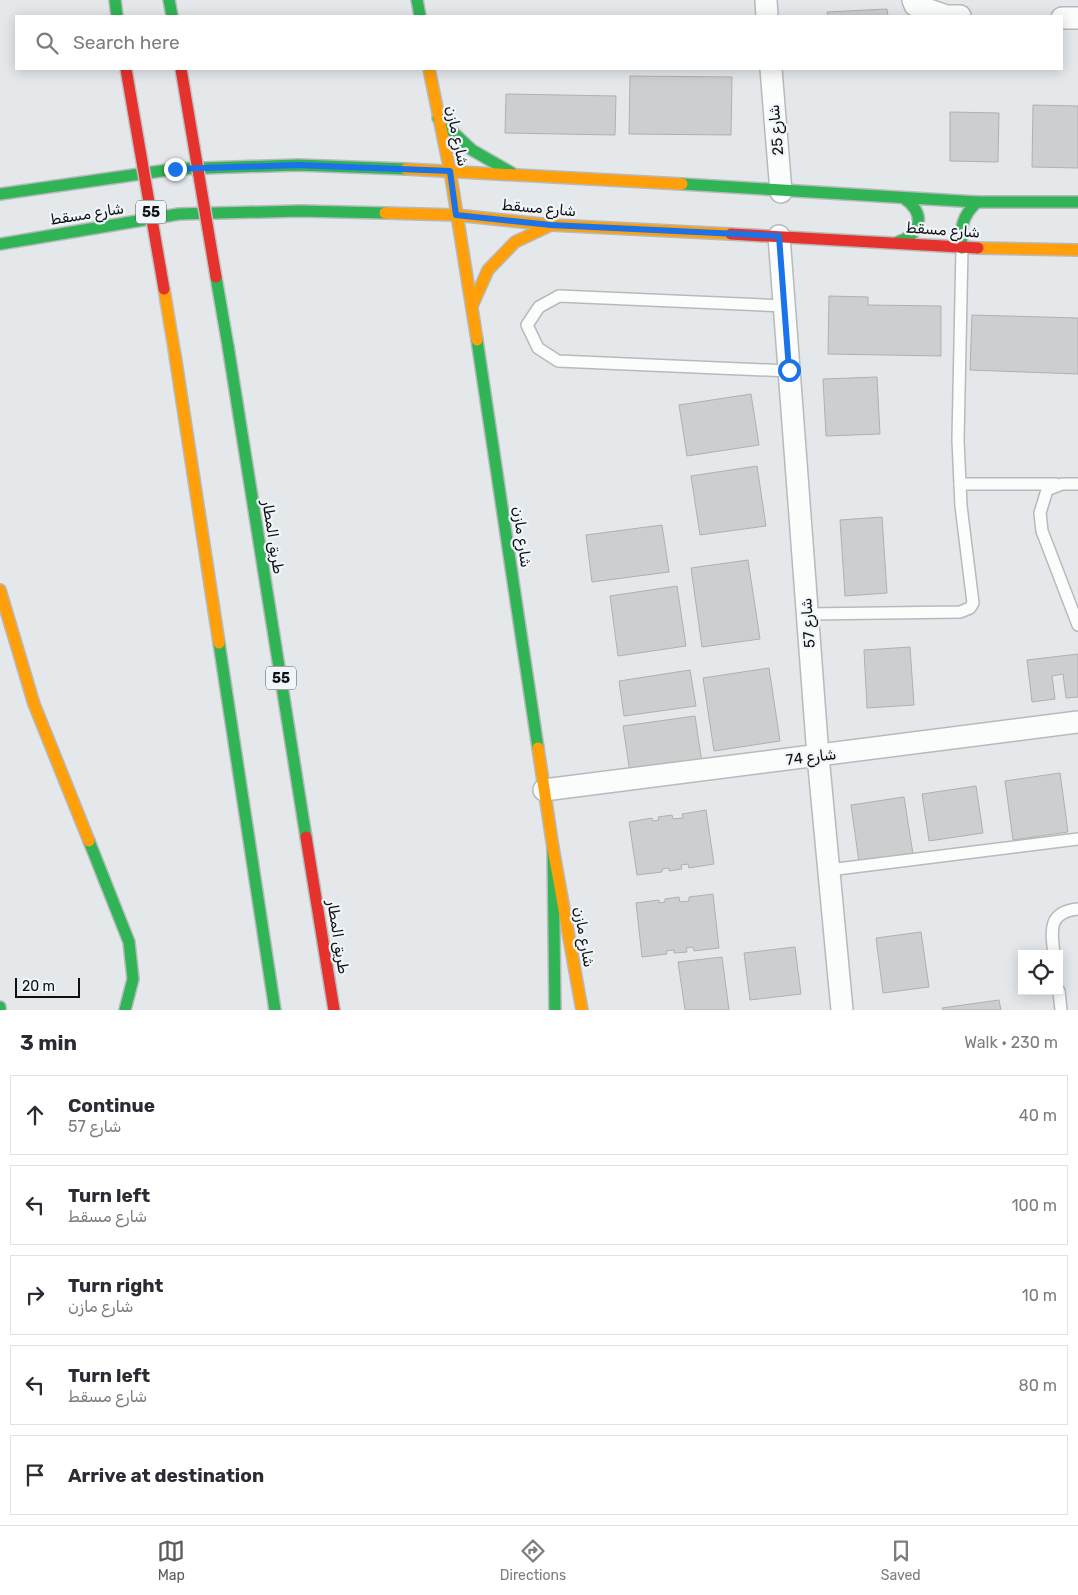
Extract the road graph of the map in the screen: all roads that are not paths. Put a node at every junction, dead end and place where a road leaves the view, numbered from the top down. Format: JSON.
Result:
{"nodes":[{"id":1,"x":115,"y":0,"type":"edge"},
{"id":2,"x":169,"y":0,"type":"edge"},
{"id":3,"x":417,"y":0,"type":"edge"},
{"id":4,"x":766,"y":0,"type":"edge"},
{"id":5,"x":913,"y":0,"type":"edge"},
{"id":6,"x":118,"y":15,"type":"edge"},
{"id":7,"x":172,"y":15,"type":"edge"},
{"id":8,"x":420,"y":15,"type":"edge"},
{"id":9,"x":767,"y":15,"type":"edge"},
{"id":10,"x":943,"y":15,"type":"edge"},
{"id":11,"x":1063,"y":18,"type":"edge"},
{"id":12,"x":1078,"y":18,"type":"edge"},
{"id":13,"x":126,"y":70,"type":"edge"},
{"id":14,"x":181,"y":70,"type":"edge"},
{"id":15,"x":429,"y":70,"type":"edge"},
{"id":16,"x":771,"y":70,"type":"edge"},
{"id":17,"x":438,"y":118,"type":"junction"},
{"id":18,"x":450,"y":171,"type":"junction"},
{"id":19,"x":512,"y":173,"type":"junction"},
{"id":20,"x":781,"y":192,"type":"junction"},
{"id":21,"x":0,"y":194,"type":"edge"},
{"id":22,"x":904,"y":198,"type":"junction"},
{"id":23,"x":977,"y":202,"type":"junction"},
{"id":24,"x":1078,"y":202,"type":"edge"},
{"id":25,"x":456,"y":215,"type":"junction"},
{"id":26,"x":551,"y":225,"type":"junction"},
{"id":27,"x":779,"y":236,"type":"junction"},
{"id":28,"x":898,"y":242,"type":"junction"},
{"id":29,"x":0,"y":244,"type":"edge"},
{"id":30,"x":962,"y":248,"type":"junction"},
{"id":31,"x":1078,"y":250,"type":"edge"},
{"id":32,"x":472,"y":306,"type":"junction"},
{"id":33,"x":784,"y":306,"type":"junction"},
{"id":34,"x":789,"y":370,"type":"junction"},
{"id":35,"x":960,"y":484,"type":"junction"},
{"id":36,"x":1062,"y":484,"type":"junction"},
{"id":37,"x":1078,"y":484,"type":"edge"},
{"id":38,"x":0,"y":590,"type":"edge"},
{"id":39,"x":808,"y":614,"type":"junction"},
{"id":40,"x":1078,"y":625,"type":"edge"},
{"id":41,"x":1078,"y":722,"type":"edge"},
{"id":42,"x":818,"y":756,"type":"junction"},
{"id":43,"x":544,"y":790,"type":"junction"},
{"id":44,"x":1078,"y":839,"type":"edge"},
{"id":45,"x":552,"y":848,"type":"junction"},
{"id":46,"x":829,"y":870,"type":"junction"},
{"id":47,"x":1078,"y":909,"type":"edge"},
{"id":48,"x":1054,"y":950,"type":"edge"},
{"id":49,"x":1059,"y":995,"type":"edge"},
{"id":50,"x":125,"y":1010,"type":"edge"},
{"id":51,"x":275,"y":1010,"type":"edge"},
{"id":52,"x":334,"y":1010,"type":"edge"},
{"id":53,"x":555,"y":1010,"type":"edge"},
{"id":54,"x":582,"y":1010,"type":"edge"},
{"id":55,"x":842,"y":1010,"type":"edge"},
{"id":56,"x":1061,"y":1010,"type":"edge"}],
"edges":[{"from":1,"to":6,"type":"main road"},
{"from":2,"to":7,"type":"main road"},
{"from":3,"to":8,"type":"main road"},
{"from":4,"to":9,"type":"street"},
{"from":5,"to":10,"type":"street"},
{"from":11,"to":12,"type":"street"},
{"from":13,"to":51,"type":"main road","number":"55","bridge":true},
{"from":14,"to":52,"type":"main road","name":"طريق المطار","number":"55","bridge":true},
{"from":15,"to":17,"type":"main road","name":"شارع مازن"},
{"from":16,"to":20,"type":"street","name":"شارع 25"},
{"from":17,"to":18,"type":"main road","name":"شارع مازن"},
{"from":17,"to":19,"type":"main road"},
{"from":18,"to":19,"type":"main road","name":"شارع مسقط"},
{"from":18,"to":21,"type":"main road","name":"شارع مسقط"},
{"from":18,"to":25,"type":"main road","name":"شارع مازن"},
{"from":19,"to":20,"type":"main road","name":"شارع مسقط"},
{"from":20,"to":22,"type":"main road","name":"شارع مسقط"},
{"from":22,"to":23,"type":"main road","name":"شارع مسقط"},
{"from":22,"to":28,"type":"main road"},
{"from":23,"to":24,"type":"main road","name":"شارع مسقط"},
{"from":23,"to":30,"type":"main road"},
{"from":25,"to":26,"type":"main road","name":"شارع مسقط"},
{"from":25,"to":29,"type":"main road","name":"شارع مسقط"},
{"from":25,"to":32,"type":"main road","name":"شارع مازن"},
{"from":26,"to":27,"type":"main road","name":"شارع مسقط"},
{"from":26,"to":32,"type":"main road"},
{"from":27,"to":28,"type":"main road","name":"شارع مسقط"},
{"from":27,"to":33,"type":"street","name":"شارع 57"},
{"from":28,"to":30,"type":"main road","name":"شارع مسقط"},
{"from":30,"to":31,"type":"main road","name":"شارع مسقط"},
{"from":30,"to":35,"type":"lane"},
{"from":32,"to":43,"type":"main road","name":"شارع مازن"},
{"from":33,"to":34,"type":"street","name":"شارع 57"},
{"from":33,"to":34,"type":"lane"},
{"from":34,"to":39,"type":"street","name":"شارع 57"},
{"from":35,"to":36,"type":"lane"},
{"from":35,"to":39,"type":"lane"},
{"from":36,"to":37,"type":"lane"},
{"from":36,"to":40,"type":"lane"},
{"from":38,"to":50,"type":"main road"},
{"from":39,"to":42,"type":"street","name":"شارع 57"},
{"from":41,"to":42,"type":"street","name":"شارع 74"},
{"from":42,"to":43,"type":"street","name":"شارع 74"},
{"from":42,"to":46,"type":"street","name":"شارع 57"},
{"from":43,"to":45,"type":"main road","name":"شارع مازن"},
{"from":44,"to":46,"type":"lane"},
{"from":45,"to":53,"type":"main road"},
{"from":45,"to":54,"type":"main road","name":"شارع مازن"},
{"from":46,"to":55,"type":"street","name":"شارع 57"},
{"from":47,"to":48,"type":"lane"},
{"from":49,"to":56,"type":"lane"}]}
